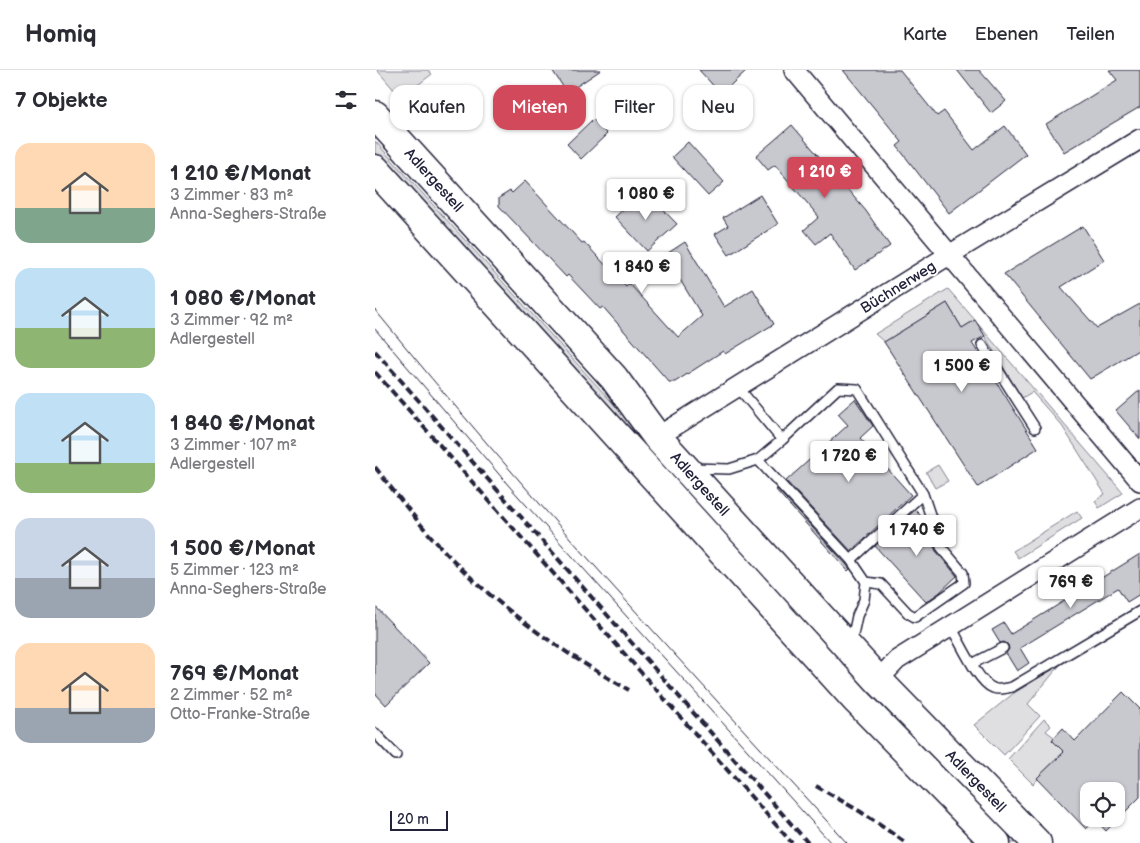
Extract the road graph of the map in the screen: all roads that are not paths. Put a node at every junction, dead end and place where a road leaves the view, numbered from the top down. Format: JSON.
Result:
{"nodes":[{"id":1,"x":794,"y":70,"type":"edge"},
{"id":2,"x":375,"y":115,"type":"edge"},
{"id":3,"x":1140,"y":139,"type":"edge"},
{"id":4,"x":375,"y":169,"type":"edge"},
{"id":5,"x":949,"y":255,"type":"junction"},
{"id":6,"x":982,"y":345,"type":"dead end"},
{"id":7,"x":737,"y":386,"type":"junction"},
{"id":8,"x":1035,"y":428,"type":"dead end"},
{"id":9,"x":657,"y":437,"type":"junction"},
{"id":10,"x":782,"y":440,"type":"junction"},
{"id":11,"x":758,"y":460,"type":"junction"},
{"id":12,"x":686,"y":468,"type":"junction"},
{"id":13,"x":1140,"y":481,"type":"edge"},
{"id":14,"x":923,"y":494,"type":"junction"},
{"id":15,"x":1140,"y":508,"type":"edge"},
{"id":16,"x":851,"y":560,"type":"junction"},
{"id":17,"x":866,"y":582,"type":"junction"},
{"id":18,"x":1140,"y":611,"type":"edge"},
{"id":19,"x":951,"y":627,"type":"junction"},
{"id":20,"x":1003,"y":648,"type":"dead end"},
{"id":21,"x":850,"y":649,"type":"junction"},
{"id":22,"x":972,"y":664,"type":"junction"},
{"id":23,"x":877,"y":680,"type":"junction"},
{"id":24,"x":857,"y":701,"type":"junction"},
{"id":25,"x":375,"y":733,"type":"edge"},
{"id":26,"x":396,"y":755,"type":"dead end"},
{"id":27,"x":996,"y":843,"type":"edge"},
{"id":28,"x":1037,"y":843,"type":"edge"}],
"edges":[{"from":1,"to":5,"type":"street"},
{"from":2,"to":9,"type":"main road","name":"Adlergestell"},
{"from":3,"to":5,"type":"street","name":"Büchnerweg"},
{"from":4,"to":24,"type":"main road","name":"Adlergestell"},
{"from":5,"to":7,"type":"street","name":"Büchnerweg"},
{"from":5,"to":13,"type":"street"},
{"from":6,"to":8,"type":"lane"},
{"from":7,"to":9,"type":"street","name":"Büchnerweg"},
{"from":7,"to":10,"type":"lane"},
{"from":9,"to":12,"type":"main road","name":"Adlergestell"},
{"from":10,"to":11,"type":"lane"},
{"from":10,"to":14,"type":"lane"},
{"from":11,"to":12,"type":"lane"},
{"from":11,"to":16,"type":"lane"},
{"from":12,"to":21,"type":"main road","name":"Adlergestell"},
{"from":14,"to":16,"type":"lane"},
{"from":14,"to":17,"type":"lane"},
{"from":15,"to":19,"type":"street"},
{"from":16,"to":17,"type":"lane"},
{"from":17,"to":21,"type":"lane"},
{"from":18,"to":22,"type":"lane"},
{"from":19,"to":22,"type":"lane"},
{"from":19,"to":23,"type":"street"},
{"from":20,"to":22,"type":"lane"},
{"from":21,"to":23,"type":"main road","name":"Adlergestell"},
{"from":23,"to":24,"type":"main road"},
{"from":23,"to":28,"type":"main road","name":"Adlergestell"},
{"from":24,"to":27,"type":"main road","name":"Adlergestell"},
{"from":25,"to":26,"type":"lane"}]}
